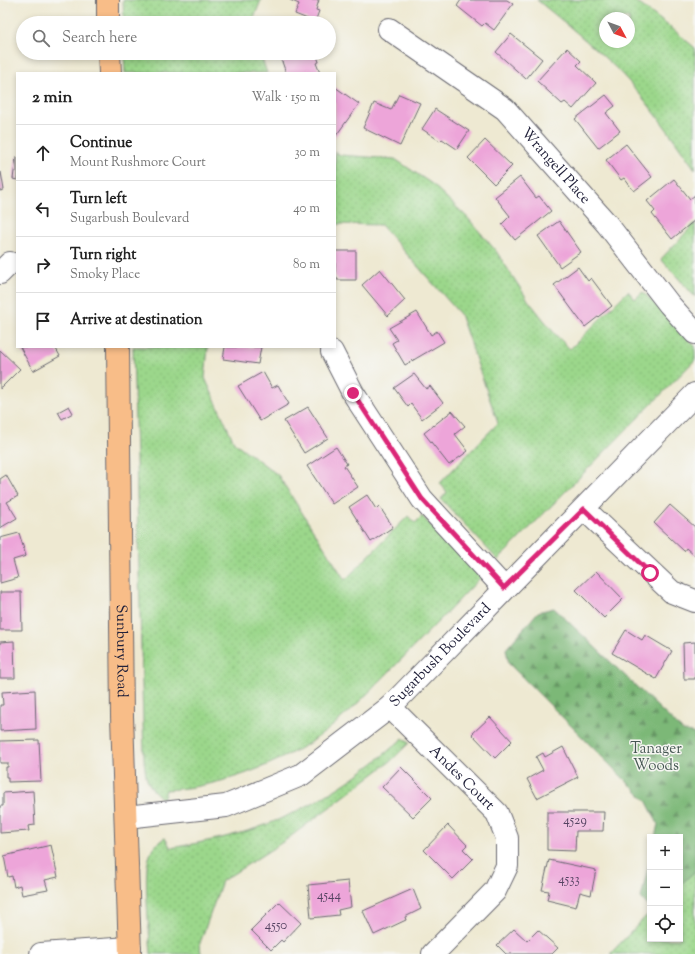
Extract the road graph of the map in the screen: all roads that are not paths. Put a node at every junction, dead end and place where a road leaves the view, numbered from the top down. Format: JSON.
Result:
{"nodes":[{"id":1,"x":108,"y":0,"type":"edge"},
{"id":2,"x":108,"y":16,"type":"edge"},
{"id":3,"x":389,"y":30,"type":"dead end"},
{"id":4,"x":109,"y":60,"type":"edge"},
{"id":5,"x":110,"y":72,"type":"edge"},
{"id":6,"x":695,"y":333,"type":"edge"},
{"id":7,"x":118,"y":348,"type":"edge"},
{"id":8,"x":332,"y":352,"type":"dead end"},
{"id":9,"x":695,"y":394,"type":"edge"},
{"id":10,"x":584,"y":509,"type":"junction"},
{"id":11,"x":504,"y":588,"type":"junction"},
{"id":12,"x":695,"y":601,"type":"edge"},
{"id":13,"x":390,"y":707,"type":"junction"},
{"id":14,"x":126,"y":816,"type":"junction"},
{"id":15,"x":130,"y":951,"type":"edge"},
{"id":16,"x":41,"y":954,"type":"edge"},
{"id":17,"x":433,"y":954,"type":"edge"}],
"edges":[{"from":1,"to":2,"type":"main road"},
{"from":3,"to":6,"type":"street","name":"Wrangell Place"},
{"from":4,"to":5,"type":"main road"},
{"from":7,"to":14,"type":"main road","name":"Sunbury Road"},
{"from":8,"to":11,"type":"street"},
{"from":9,"to":10,"type":"street","name":"Sugarbush Boulevard"},
{"from":10,"to":11,"type":"street","name":"Sugarbush Boulevard"},
{"from":10,"to":12,"type":"street"},
{"from":11,"to":13,"type":"street","name":"Sugarbush Boulevard"},
{"from":13,"to":14,"type":"street","name":"Sugarbush Boulevard"},
{"from":13,"to":17,"type":"street","name":"Andes Court"},
{"from":14,"to":15,"type":"main road","name":"Sunbury Road"},
{"from":15,"to":16,"type":"street"}]}
